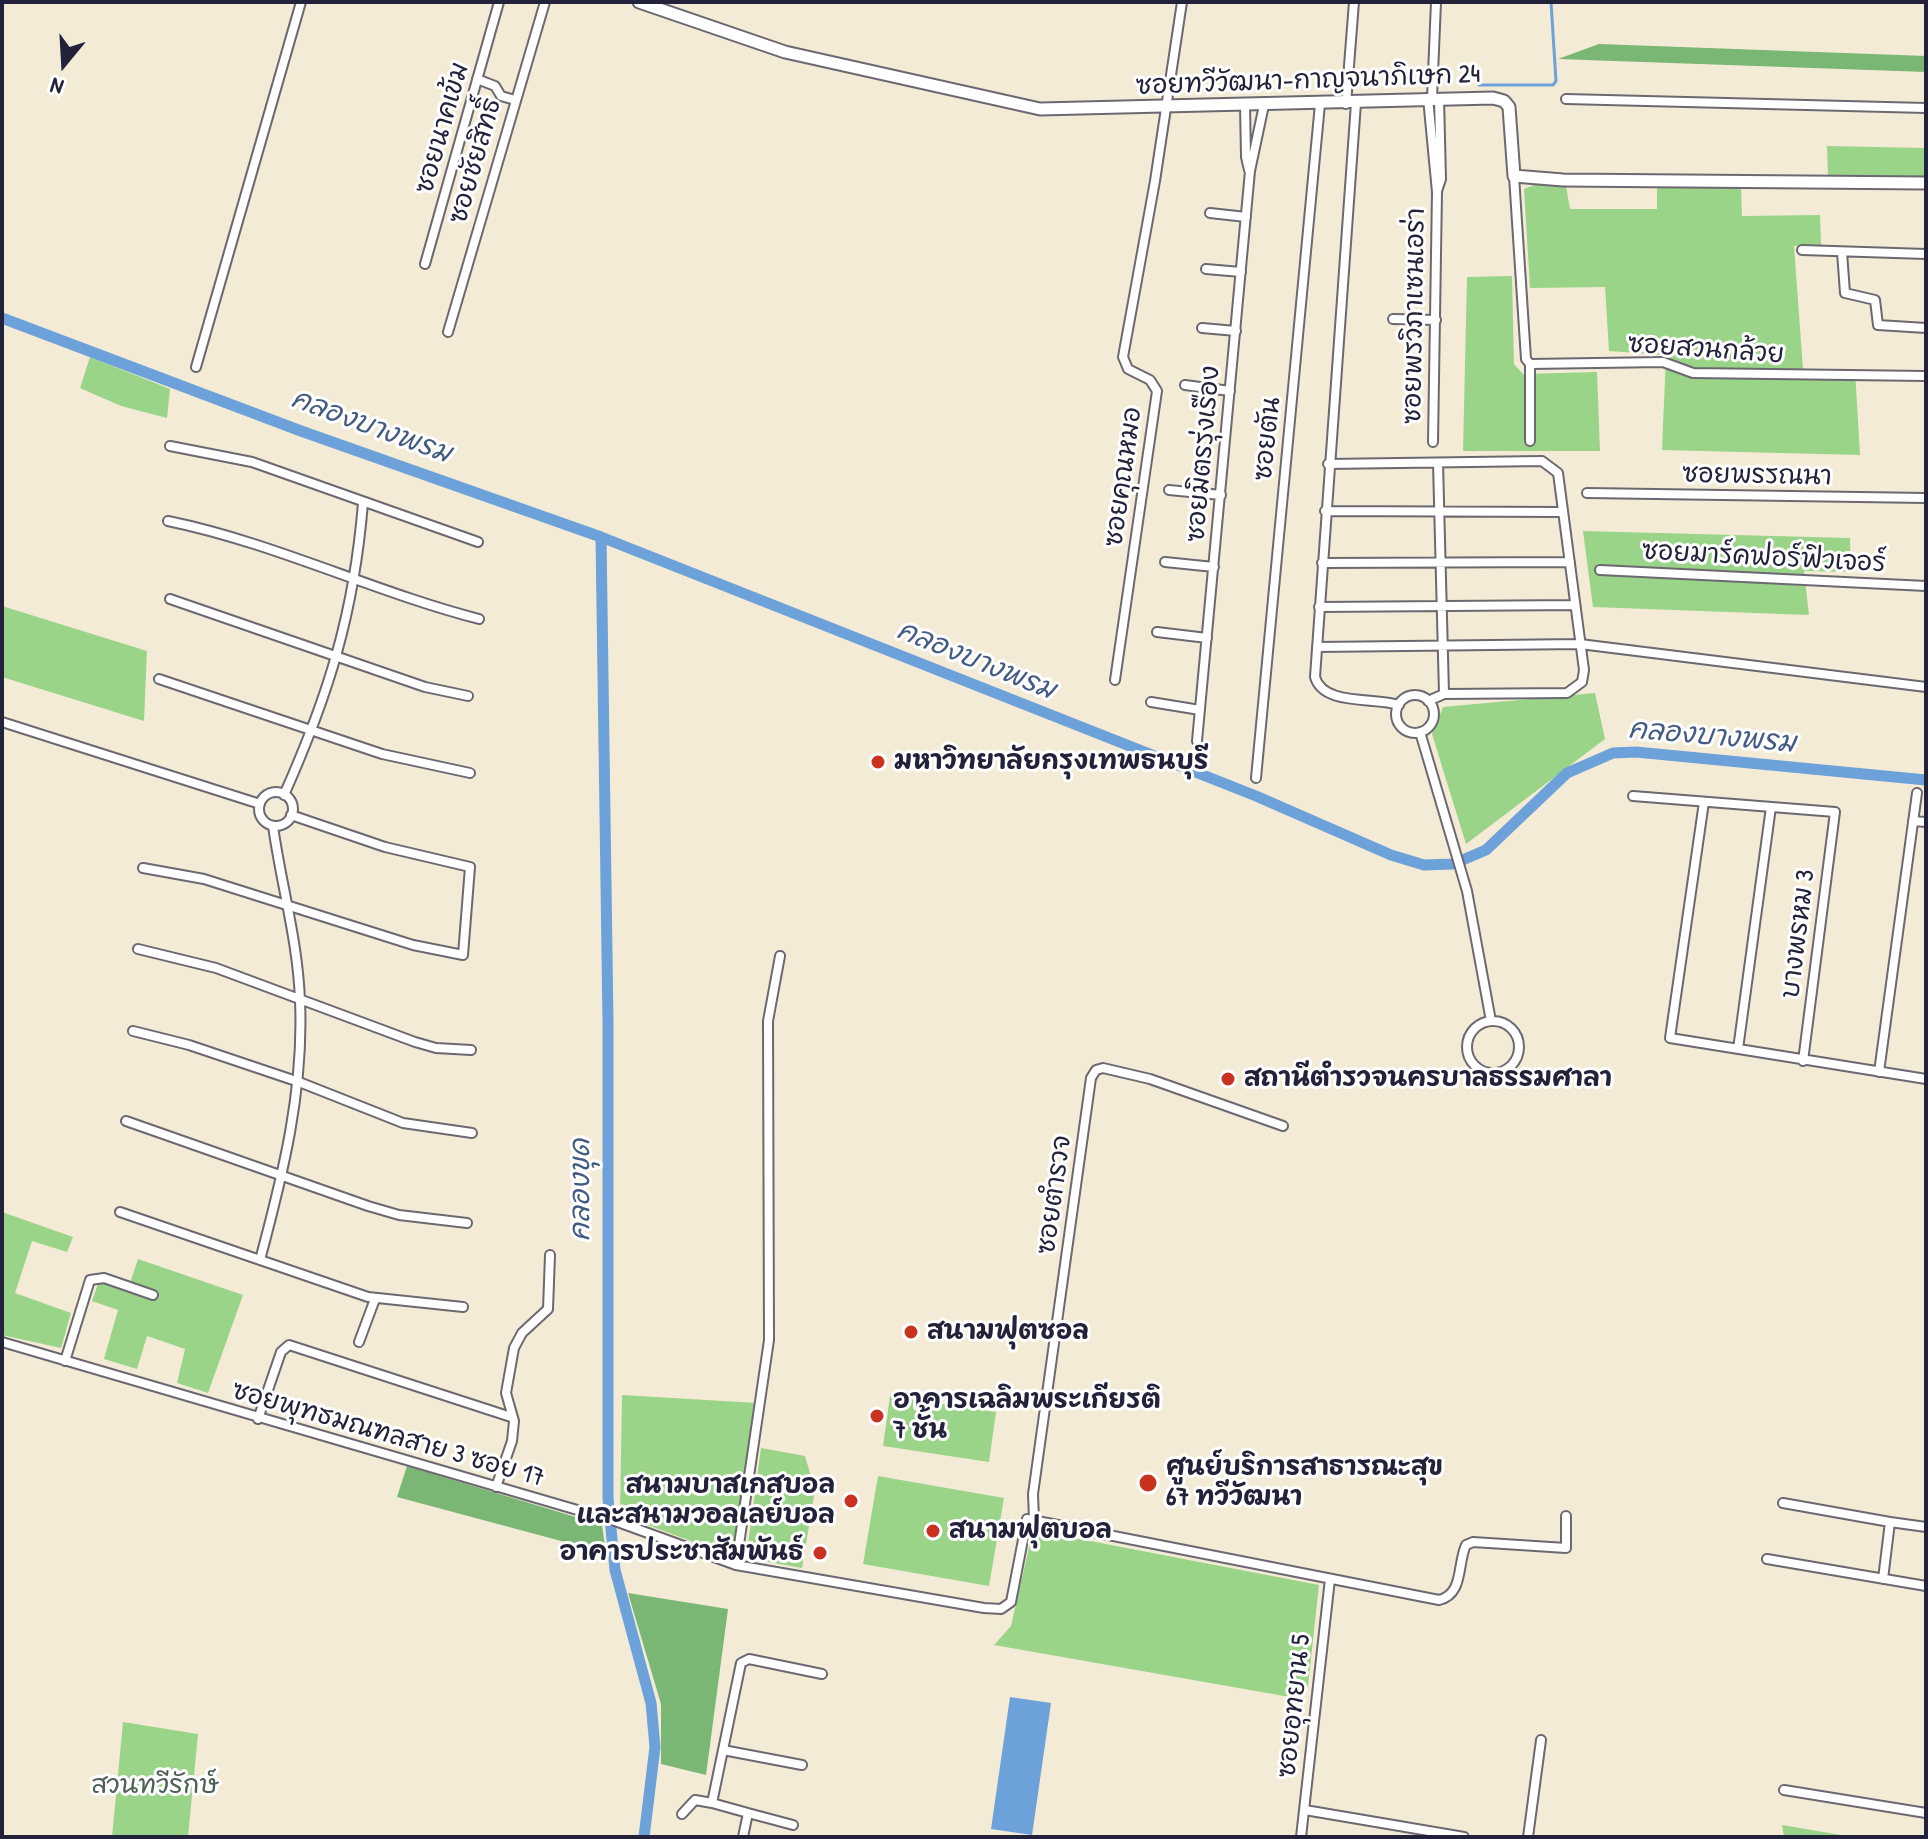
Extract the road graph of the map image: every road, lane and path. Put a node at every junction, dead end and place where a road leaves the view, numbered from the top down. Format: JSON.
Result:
{"nodes":[{"id":1,"x":301,"y":2,"type":"edge"},
{"id":2,"x":499,"y":2,"type":"edge"},
{"id":3,"x":545,"y":2,"type":"edge"},
{"id":4,"x":639,"y":2,"type":"edge"},
{"id":5,"x":1182,"y":2,"type":"edge"},
{"id":6,"x":1354,"y":2,"type":"edge"},
{"id":7,"x":1436,"y":2,"type":"edge"},
{"id":8,"x":477,"y":79,"type":"junction"},
{"id":9,"x":1433,"y":98,"type":"junction"},
{"id":10,"x":1566,"y":99,"type":"dead end"},
{"id":11,"x":515,"y":100,"type":"junction"},
{"id":12,"x":1320,"y":104,"type":"junction"},
{"id":13,"x":1351,"y":104,"type":"junction"},
{"id":14,"x":1245,"y":105,"type":"junction"},
{"id":15,"x":1264,"y":105,"type":"junction"},
{"id":16,"x":1165,"y":107,"type":"junction"},
{"id":17,"x":1926,"y":108,"type":"edge"},
{"id":18,"x":1250,"y":171,"type":"junction"},
{"id":19,"x":1514,"y":176,"type":"junction"},
{"id":20,"x":1926,"y":183,"type":"edge"},
{"id":21,"x":1210,"y":213,"type":"dead end"},
{"id":22,"x":1246,"y":217,"type":"junction"},
{"id":23,"x":1802,"y":250,"type":"dead end"},
{"id":24,"x":1842,"y":252,"type":"junction"},
{"id":25,"x":1926,"y":254,"type":"edge"},
{"id":26,"x":425,"y":264,"type":"dead end"},
{"id":27,"x":1206,"y":269,"type":"dead end"},
{"id":28,"x":1241,"y":272,"type":"junction"},
{"id":29,"x":1393,"y":319,"type":"dead end"},
{"id":30,"x":1436,"y":320,"type":"junction"},
{"id":31,"x":1202,"y":328,"type":"dead end"},
{"id":32,"x":1926,"y":328,"type":"edge"},
{"id":33,"x":1236,"y":331,"type":"junction"},
{"id":34,"x":448,"y":332,"type":"dead end"},
{"id":35,"x":1530,"y":364,"type":"junction"},
{"id":36,"x":196,"y":367,"type":"dead end"},
{"id":37,"x":1926,"y":376,"type":"edge"},
{"id":38,"x":1185,"y":385,"type":"dead end"},
{"id":39,"x":1230,"y":391,"type":"junction"},
{"id":40,"x":1530,"y":441,"type":"dead end"},
{"id":41,"x":1433,"y":442,"type":"dead end"},
{"id":42,"x":170,"y":446,"type":"dead end"},
{"id":43,"x":1438,"y":463,"type":"junction"},
{"id":44,"x":1328,"y":464,"type":"junction"},
{"id":45,"x":1169,"y":490,"type":"dead end"},
{"id":46,"x":1587,"y":493,"type":"dead end"},
{"id":47,"x":1221,"y":495,"type":"junction"},
{"id":48,"x":1926,"y":498,"type":"edge"},
{"id":49,"x":363,"y":503,"type":"junction"},
{"id":50,"x":1325,"y":511,"type":"junction"},
{"id":51,"x":1439,"y":512,"type":"junction"},
{"id":52,"x":1563,"y":512,"type":"junction"},
{"id":53,"x":168,"y":521,"type":"dead end"},
{"id":54,"x":478,"y":542,"type":"dead end"},
{"id":55,"x":1165,"y":562,"type":"dead end"},
{"id":56,"x":1440,"y":562,"type":"junction"},
{"id":57,"x":1570,"y":562,"type":"junction"},
{"id":58,"x":1322,"y":563,"type":"junction"},
{"id":59,"x":1214,"y":567,"type":"junction"},
{"id":60,"x":1600,"y":570,"type":"dead end"},
{"id":61,"x":356,"y":580,"type":"junction"},
{"id":62,"x":1926,"y":586,"type":"edge"},
{"id":63,"x":170,"y":599,"type":"dead end"},
{"id":64,"x":1575,"y":605,"type":"junction"},
{"id":65,"x":1442,"y":606,"type":"junction"},
{"id":66,"x":1319,"y":607,"type":"junction"},
{"id":67,"x":479,"y":619,"type":"dead end"},
{"id":68,"x":1157,"y":632,"type":"dead end"},
{"id":69,"x":1207,"y":638,"type":"junction"},
{"id":70,"x":1580,"y":644,"type":"junction"},
{"id":71,"x":1443,"y":645,"type":"junction"},
{"id":72,"x":1317,"y":647,"type":"junction"},
{"id":73,"x":339,"y":658,"type":"junction"},
{"id":74,"x":159,"y":679,"type":"dead end"},
{"id":75,"x":1115,"y":680,"type":"dead end"},
{"id":76,"x":1926,"y":687,"type":"edge"},
{"id":77,"x":1444,"y":694,"type":"junction"},
{"id":78,"x":468,"y":696,"type":"dead end"},
{"id":79,"x":1428,"y":701,"type":"junction"},
{"id":80,"x":1151,"y":702,"type":"dead end"},
{"id":81,"x":1399,"y":705,"type":"junction"},
{"id":82,"x":1200,"y":710,"type":"junction"},
{"id":83,"x":2,"y":722,"type":"edge"},
{"id":84,"x":312,"y":732,"type":"junction"},
{"id":85,"x":1420,"y":732,"type":"junction"},
{"id":86,"x":1197,"y":741,"type":"dead end"},
{"id":87,"x":470,"y":773,"type":"dead end"},
{"id":88,"x":1256,"y":778,"type":"dead end"},
{"id":89,"x":1917,"y":793,"type":"dead end"},
{"id":90,"x":284,"y":795,"type":"junction"},
{"id":91,"x":1633,"y":796,"type":"dead end"},
{"id":92,"x":1704,"y":802,"type":"junction"},
{"id":93,"x":260,"y":804,"type":"junction"},
{"id":94,"x":1771,"y":807,"type":"junction"},
{"id":95,"x":291,"y":815,"type":"junction"},
{"id":96,"x":1913,"y":821,"type":"junction"},
{"id":97,"x":1926,"y":822,"type":"edge"},
{"id":98,"x":273,"y":826,"type":"junction"},
{"id":99,"x":143,"y":868,"type":"dead end"},
{"id":100,"x":289,"y":904,"type":"junction"},
{"id":101,"x":138,"y":949,"type":"dead end"},
{"id":102,"x":780,"y":956,"type":"dead end"},
{"id":103,"x":300,"y":998,"type":"junction"},
{"id":104,"x":1491,"y":1021,"type":"junction"},
{"id":105,"x":133,"y":1031,"type":"dead end"},
{"id":106,"x":1738,"y":1049,"type":"junction"},
{"id":107,"x":471,"y":1050,"type":"dead end"},
{"id":108,"x":1803,"y":1061,"type":"junction"},
{"id":109,"x":1879,"y":1072,"type":"junction"},
{"id":110,"x":1926,"y":1079,"type":"edge"},
{"id":111,"x":299,"y":1082,"type":"junction"},
{"id":112,"x":126,"y":1121,"type":"dead end"},
{"id":113,"x":1283,"y":1126,"type":"dead end"},
{"id":114,"x":472,"y":1133,"type":"dead end"},
{"id":115,"x":283,"y":1174,"type":"junction"},
{"id":116,"x":120,"y":1212,"type":"dead end"},
{"id":117,"x":467,"y":1223,"type":"dead end"},
{"id":118,"x":550,"y":1255,"type":"dead end"},
{"id":119,"x":260,"y":1260,"type":"junction"},
{"id":120,"x":153,"y":1295,"type":"dead end"},
{"id":121,"x":375,"y":1299,"type":"junction"},
{"id":122,"x":463,"y":1307,"type":"dead end"},
{"id":123,"x":2,"y":1342,"type":"edge"},
{"id":124,"x":359,"y":1342,"type":"dead end"},
{"id":125,"x":65,"y":1361,"type":"junction"},
{"id":126,"x":511,"y":1417,"type":"junction"},
{"id":127,"x":258,"y":1419,"type":"junction"},
{"id":128,"x":496,"y":1487,"type":"junction"},
{"id":129,"x":1783,"y":1503,"type":"dead end"},
{"id":130,"x":1566,"y":1516,"type":"dead end"},
{"id":131,"x":1034,"y":1520,"type":"junction"},
{"id":132,"x":1890,"y":1522,"type":"junction"},
{"id":133,"x":1926,"y":1527,"type":"edge"},
{"id":134,"x":1767,"y":1559,"type":"dead end"},
{"id":135,"x":736,"y":1565,"type":"junction"},
{"id":136,"x":1330,"y":1579,"type":"junction"},
{"id":137,"x":1883,"y":1579,"type":"junction"},
{"id":138,"x":1926,"y":1586,"type":"edge"},
{"id":139,"x":822,"y":1674,"type":"dead end"},
{"id":140,"x":1541,"y":1740,"type":"dead end"},
{"id":141,"x":723,"y":1750,"type":"junction"},
{"id":142,"x":802,"y":1765,"type":"dead end"},
{"id":143,"x":1784,"y":1790,"type":"dead end"},
{"id":144,"x":712,"y":1803,"type":"junction"},
{"id":145,"x":1305,"y":1810,"type":"junction"},
{"id":146,"x":748,"y":1813,"type":"junction"},
{"id":147,"x":1926,"y":1813,"type":"edge"},
{"id":148,"x":682,"y":1814,"type":"dead end"},
{"id":149,"x":793,"y":1825,"type":"dead end"},
{"id":150,"x":743,"y":1837,"type":"edge"},
{"id":151,"x":1301,"y":1837,"type":"edge"},
{"id":152,"x":1464,"y":1837,"type":"edge"},
{"id":153,"x":1528,"y":1837,"type":"edge"}],
"edges":[{"from":1,"to":36,"type":"street"},
{"from":2,"to":8,"type":"street","name":"ซอยนาคเข้ม"},
{"from":3,"to":11,"type":"street","name":"ซอยชัยสิทธิ์"},
{"from":4,"to":16,"type":"street","name":"ซอยทวีวัฒนา-กาญจนาภิเษก 24"},
{"from":5,"to":16,"type":"street"},
{"from":6,"to":13,"type":"street"},
{"from":7,"to":9,"type":"street","name":"ซอยพรวิภาเซนเอร่า"},
{"from":8,"to":11,"type":"street"},
{"from":8,"to":26,"type":"street","name":"ซอยนาคเข้ม"},
{"from":9,"to":13,"type":"street","name":"ซอยทวีวัฒนา-กาญจนาภิเษก 24"},
{"from":9,"to":19,"type":"street","name":"ซอยทวีวัฒนา-กาญจนาภิเษก 24"},
{"from":9,"to":30,"type":"street","name":"ซอยพรวิภาเซนเอร่า"},
{"from":10,"to":17,"type":"street"},
{"from":11,"to":34,"type":"street","name":"ซอยชัยสิทธิ์"},
{"from":12,"to":13,"type":"street","name":"ซอยทวีวัฒนา-กาญจนาภิเษก 24"},
{"from":12,"to":15,"type":"street","name":"ซอยทวีวัฒนา-กาญจนาภิเษก 24"},
{"from":12,"to":88,"type":"street","name":"ซอยตัน"},
{"from":13,"to":44,"type":"street"},
{"from":14,"to":15,"type":"street","name":"ซอยทวีวัฒนา-กาญจนาภิเษก 24"},
{"from":14,"to":16,"type":"street","name":"ซอยทวีวัฒนา-กาญจนาภิเษก 24"},
{"from":14,"to":18,"type":"street","name":"ซอยมิตรรุ่งเรือง"},
{"from":15,"to":18,"type":"street","name":"ซอยมิตรรุ่งเรือง"},
{"from":16,"to":75,"type":"street","name":"ซอยคุณหมอ"},
{"from":18,"to":22,"type":"street","name":"ซอยมิตรรุ่งเรือง"},
{"from":19,"to":20,"type":"street"},
{"from":19,"to":35,"type":"street"},
{"from":21,"to":22,"type":"street"},
{"from":22,"to":28,"type":"street","name":"ซอยมิตรรุ่งเรือง"},
{"from":23,"to":24,"type":"street"},
{"from":24,"to":25,"type":"street"},
{"from":24,"to":32,"type":"street"},
{"from":27,"to":28,"type":"street"},
{"from":28,"to":33,"type":"street","name":"ซอยมิตรรุ่งเรือง"},
{"from":29,"to":30,"type":"street"},
{"from":30,"to":41,"type":"street","name":"ซอยพรวิภาเซนเอร่า"},
{"from":31,"to":33,"type":"street"},
{"from":33,"to":39,"type":"street","name":"ซอยมิตรรุ่งเรือง"},
{"from":35,"to":37,"type":"street","name":"ซอยสวนกล้วย"},
{"from":35,"to":40,"type":"street"},
{"from":38,"to":39,"type":"street"},
{"from":39,"to":47,"type":"street","name":"ซอยมิตรรุ่งเรือง"},
{"from":42,"to":49,"type":"street"},
{"from":43,"to":44,"type":"street"},
{"from":43,"to":51,"type":"street"},
{"from":43,"to":52,"type":"street"},
{"from":44,"to":50,"type":"street"},
{"from":45,"to":47,"type":"street"},
{"from":46,"to":48,"type":"street","name":"ซอยพรรณนา"},
{"from":47,"to":59,"type":"street","name":"ซอยมิตรรุ่งเรือง"},
{"from":49,"to":54,"type":"street"},
{"from":49,"to":61,"type":"street"},
{"from":50,"to":51,"type":"street"},
{"from":50,"to":58,"type":"street"},
{"from":51,"to":52,"type":"street"},
{"from":51,"to":56,"type":"street"},
{"from":52,"to":57,"type":"street"},
{"from":53,"to":61,"type":"street"},
{"from":55,"to":59,"type":"street"},
{"from":56,"to":57,"type":"street"},
{"from":56,"to":58,"type":"street"},
{"from":56,"to":65,"type":"street"},
{"from":57,"to":64,"type":"street"},
{"from":58,"to":66,"type":"street"},
{"from":59,"to":69,"type":"street","name":"ซอยมิตรรุ่งเรือง"},
{"from":60,"to":62,"type":"street","name":"ซอยมาร์คฟอร์ฟิวเจอร์"},
{"from":61,"to":67,"type":"street"},
{"from":61,"to":73,"type":"street"},
{"from":63,"to":73,"type":"street"},
{"from":64,"to":65,"type":"street"},
{"from":64,"to":70,"type":"street"},
{"from":65,"to":66,"type":"street"},
{"from":65,"to":71,"type":"street"},
{"from":66,"to":72,"type":"street"},
{"from":68,"to":69,"type":"street"},
{"from":69,"to":82,"type":"street","name":"ซอยมิตรรุ่งเรือง"},
{"from":70,"to":71,"type":"street"},
{"from":70,"to":76,"type":"street"},
{"from":70,"to":77,"type":"street"},
{"from":71,"to":72,"type":"street"},
{"from":71,"to":77,"type":"street"},
{"from":72,"to":81,"type":"street"},
{"from":73,"to":78,"type":"street"},
{"from":73,"to":84,"type":"street"},
{"from":74,"to":84,"type":"street"},
{"from":77,"to":79,"type":"street"},
{"from":79,"to":81,"type":"street"},
{"from":79,"to":85,"type":"street"},
{"from":80,"to":82,"type":"street"},
{"from":81,"to":85,"type":"street"},
{"from":82,"to":86,"type":"street","name":"ซอยมิตรรุ่งเรือง"},
{"from":83,"to":93,"type":"street"},
{"from":84,"to":87,"type":"street"},
{"from":84,"to":90,"type":"street"},
{"from":85,"to":104,"type":"street"},
{"from":89,"to":96,"type":"street"},
{"from":90,"to":93,"type":"street"},
{"from":90,"to":95,"type":"street"},
{"from":91,"to":92,"type":"street"},
{"from":92,"to":94,"type":"street"},
{"from":92,"to":106,"type":"street"},
{"from":93,"to":98,"type":"street"},
{"from":94,"to":106,"type":"street"},
{"from":94,"to":108,"type":"street","name":"บางพรหม 3"},
{"from":95,"to":98,"type":"street"},
{"from":95,"to":100,"type":"street"},
{"from":96,"to":97,"type":"street"},
{"from":96,"to":109,"type":"street"},
{"from":98,"to":100,"type":"street"},
{"from":99,"to":100,"type":"street"},
{"from":100,"to":103,"type":"street"},
{"from":101,"to":103,"type":"street"},
{"from":102,"to":135,"type":"street"},
{"from":103,"to":107,"type":"street"},
{"from":103,"to":111,"type":"street"},
{"from":104,"to":104,"type":"street"},
{"from":105,"to":111,"type":"street"},
{"from":106,"to":108,"type":"street"},
{"from":108,"to":109,"type":"street"},
{"from":109,"to":110,"type":"street"},
{"from":111,"to":114,"type":"street"},
{"from":111,"to":115,"type":"street"},
{"from":112,"to":115,"type":"street"},
{"from":113,"to":131,"type":"street","name":"ซอยตำรวจ"},
{"from":115,"to":117,"type":"street"},
{"from":115,"to":119,"type":"street"},
{"from":116,"to":119,"type":"street"},
{"from":118,"to":126,"type":"street"},
{"from":119,"to":121,"type":"street"},
{"from":120,"to":125,"type":"street"},
{"from":121,"to":122,"type":"street"},
{"from":121,"to":124,"type":"street"},
{"from":123,"to":125,"type":"street","name":"ซอยพุทธมณฑลสาย 3 ซอย 17"},
{"from":125,"to":127,"type":"street","name":"ซอยพุทธมณฑลสาย 3 ซอย 17"},
{"from":126,"to":127,"type":"street"},
{"from":126,"to":128,"type":"street"},
{"from":127,"to":128,"type":"street","name":"ซอยพุทธมณฑลสาย 3 ซอย 17"},
{"from":128,"to":135,"type":"street","name":"ซอยพุทธมณฑลสาย 3 ซอย 17"},
{"from":129,"to":132,"type":"street"},
{"from":130,"to":136,"type":"street"},
{"from":131,"to":135,"type":"street","name":"ซอยพุทธมณฑลสาย 3 ซอย 17"},
{"from":131,"to":136,"type":"street"},
{"from":132,"to":133,"type":"street"},
{"from":132,"to":137,"type":"street"},
{"from":134,"to":137,"type":"street"},
{"from":136,"to":145,"type":"street","name":"ซอยอุทยาน 5"},
{"from":137,"to":138,"type":"street"},
{"from":139,"to":141,"type":"street"},
{"from":140,"to":153,"type":"street"},
{"from":141,"to":142,"type":"street"},
{"from":141,"to":144,"type":"street"},
{"from":143,"to":147,"type":"street"},
{"from":144,"to":146,"type":"street"},
{"from":144,"to":148,"type":"street"},
{"from":145,"to":151,"type":"street","name":"ซอยอุทยาน 5"},
{"from":145,"to":152,"type":"street"},
{"from":146,"to":149,"type":"street"},
{"from":146,"to":150,"type":"street"}]}
